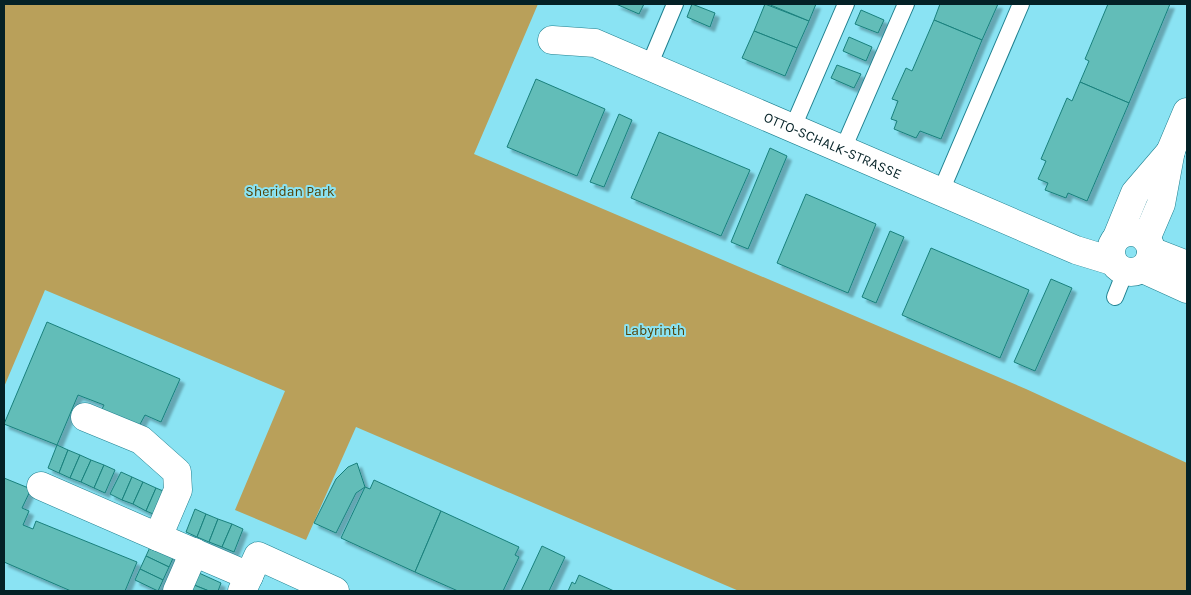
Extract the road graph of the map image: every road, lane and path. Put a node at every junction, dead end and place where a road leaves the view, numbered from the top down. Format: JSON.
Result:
{"nodes":[{"id":1,"x":675,"y":4,"type":"edge"},
{"id":2,"x":846,"y":4,"type":"edge"},
{"id":3,"x":906,"y":4,"type":"edge"},
{"id":4,"x":1021,"y":4,"type":"edge"},
{"id":5,"x":552,"y":40,"type":"dead end"},
{"id":6,"x":649,"y":66,"type":"junction"},
{"id":7,"x":1187,"y":112,"type":"edge"},
{"id":8,"x":792,"y":127,"type":"junction"},
{"id":9,"x":843,"y":149,"type":"junction"},
{"id":10,"x":941,"y":191,"type":"junction"},
{"id":11,"x":1132,"y":255,"type":"junction"},
{"id":12,"x":1187,"y":265,"type":"edge"},
{"id":13,"x":1187,"y":289,"type":"edge"},
{"id":14,"x":1115,"y":298,"type":"dead end"},
{"id":15,"x":84,"y":417,"type":"dead end"},
{"id":16,"x":41,"y":486,"type":"dead end"},
{"id":17,"x":158,"y":537,"type":"junction"},
{"id":18,"x":194,"y":552,"type":"junction"},
{"id":19,"x":250,"y":574,"type":"edge"},
{"id":20,"x":178,"y":591,"type":"edge"},
{"id":21,"x":335,"y":591,"type":"edge"}],
"edges":[{"from":1,"to":6,"type":"lane"},
{"from":2,"to":8,"type":"lane"},
{"from":3,"to":9,"type":"lane"},
{"from":4,"to":10,"type":"lane"},
{"from":5,"to":6,"type":"street","name":"OTTO-SCHALK-STRASSE"},
{"from":6,"to":8,"type":"street","name":"OTTO-SCHALK-STRASSE"},
{"from":7,"to":11,"type":"street"},
{"from":8,"to":9,"type":"street","name":"OTTO-SCHALK-STRASSE"},
{"from":9,"to":10,"type":"street","name":"OTTO-SCHALK-STRASSE"},
{"from":10,"to":11,"type":"street","name":"OTTO-SCHALK-STRASSE"},
{"from":11,"to":12,"type":"street"},
{"from":11,"to":13,"type":"street"},
{"from":11,"to":14,"type":"lane"},
{"from":15,"to":17,"type":"street"},
{"from":16,"to":17,"type":"street"},
{"from":17,"to":18,"type":"street"},
{"from":18,"to":19,"type":"street"},
{"from":18,"to":20,"type":"street"},
{"from":19,"to":21,"type":"street"}]}
